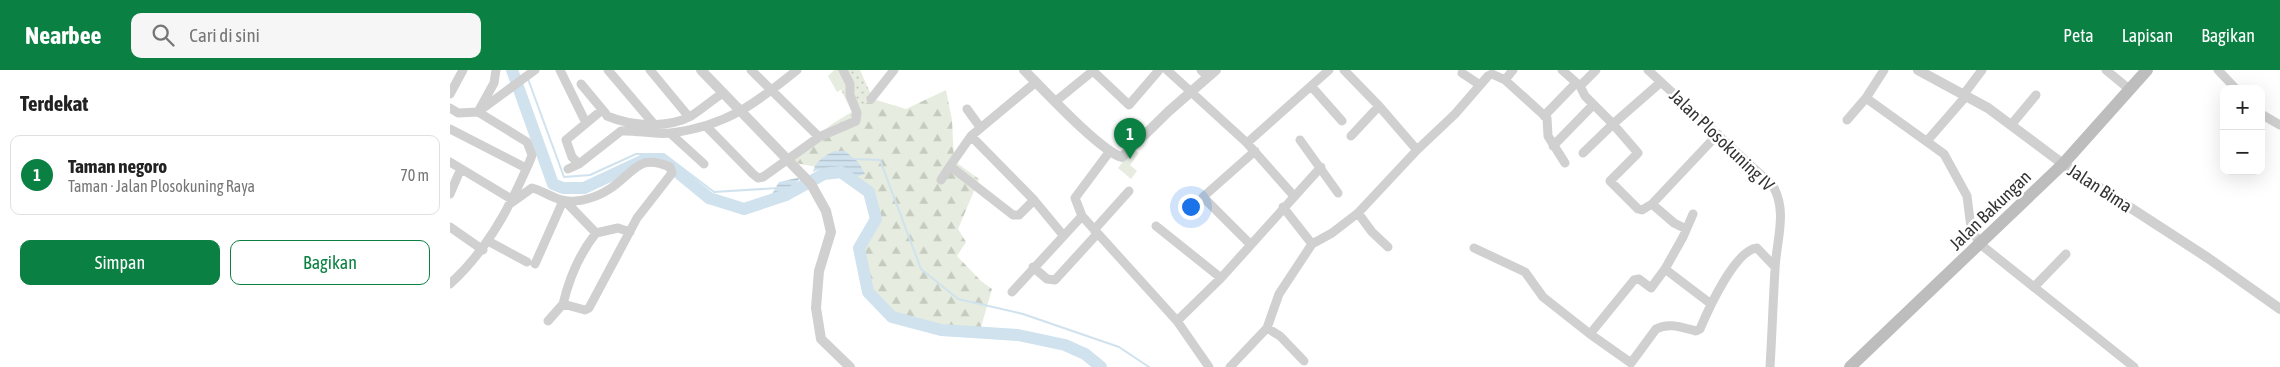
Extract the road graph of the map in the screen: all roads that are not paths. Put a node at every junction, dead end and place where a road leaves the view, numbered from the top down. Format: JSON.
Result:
{"nodes":[{"id":1,"x":463,"y":70,"type":"edge"},
{"id":2,"x":496,"y":70,"type":"edge"},
{"id":3,"x":535,"y":70,"type":"edge"},
{"id":4,"x":560,"y":70,"type":"edge"},
{"id":5,"x":608,"y":70,"type":"edge"},
{"id":6,"x":650,"y":70,"type":"edge"},
{"id":7,"x":701,"y":70,"type":"edge"},
{"id":8,"x":751,"y":70,"type":"edge"},
{"id":9,"x":797,"y":70,"type":"edge"},
{"id":10,"x":843,"y":70,"type":"edge"},
{"id":11,"x":894,"y":70,"type":"edge"},
{"id":12,"x":1024,"y":70,"type":"edge"},
{"id":13,"x":1094,"y":70,"type":"edge"},
{"id":14,"x":1159,"y":70,"type":"edge"},
{"id":15,"x":1167,"y":70,"type":"edge"},
{"id":16,"x":1330,"y":70,"type":"edge"},
{"id":17,"x":1344,"y":70,"type":"edge"},
{"id":18,"x":1513,"y":70,"type":"edge"},
{"id":19,"x":1562,"y":70,"type":"edge"},
{"id":20,"x":1596,"y":70,"type":"edge"},
{"id":21,"x":1648,"y":70,"type":"edge"},
{"id":22,"x":1884,"y":70,"type":"edge"},
{"id":23,"x":1918,"y":70,"type":"edge"},
{"id":24,"x":1982,"y":70,"type":"edge"},
{"id":25,"x":2106,"y":70,"type":"edge"},
{"id":26,"x":2147,"y":70,"type":"edge"},
{"id":27,"x":2220,"y":71,"type":"edge"},
{"id":28,"x":1209,"y":72,"type":"edge"},
{"id":29,"x":1462,"y":73,"type":"dead end"},
{"id":30,"x":1505,"y":80,"type":"junction"},
{"id":31,"x":1036,"y":82,"type":"junction"},
{"id":32,"x":1661,"y":82,"type":"junction"},
{"id":33,"x":581,"y":84,"type":"dead end"},
{"id":34,"x":1480,"y":84,"type":"junction"},
{"id":35,"x":1578,"y":84,"type":"junction"},
{"id":36,"x":2232,"y":85,"type":"edge"},
{"id":37,"x":1312,"y":87,"type":"junction"},
{"id":38,"x":2129,"y":89,"type":"junction"},
{"id":39,"x":772,"y":90,"type":"junction"},
{"id":40,"x":1191,"y":92,"type":"junction"},
{"id":41,"x":723,"y":93,"type":"junction"},
{"id":42,"x":450,"y":94,"type":"edge"},
{"id":43,"x":2036,"y":94,"type":"dead end"},
{"id":44,"x":1966,"y":95,"type":"junction"},
{"id":45,"x":1866,"y":98,"type":"junction"},
{"id":46,"x":871,"y":99,"type":"dead end"},
{"id":47,"x":1056,"y":101,"type":"junction"},
{"id":48,"x":1593,"y":105,"type":"junction"},
{"id":49,"x":1379,"y":106,"type":"junction"},
{"id":50,"x":967,"y":109,"type":"dead end"},
{"id":51,"x":454,"y":110,"type":"edge"},
{"id":52,"x":478,"y":112,"type":"junction"},
{"id":53,"x":604,"y":113,"type":"junction"},
{"id":54,"x":740,"y":113,"type":"junction"},
{"id":55,"x":689,"y":116,"type":"junction"},
{"id":56,"x":1544,"y":116,"type":"junction"},
{"id":57,"x":2265,"y":116,"type":"edge"},
{"id":58,"x":1847,"y":120,"type":"dead end"},
{"id":59,"x":586,"y":121,"type":"junction"},
{"id":60,"x":1342,"y":121,"type":"dead end"},
{"id":61,"x":653,"y":123,"type":"junction"},
{"id":62,"x":1613,"y":124,"type":"junction"},
{"id":63,"x":2011,"y":125,"type":"junction"},
{"id":64,"x":2280,"y":125,"type":"edge"},
{"id":65,"x":706,"y":126,"type":"junction"},
{"id":66,"x":980,"y":127,"type":"junction"},
{"id":67,"x":450,"y":128,"type":"edge"},
{"id":68,"x":620,"y":131,"type":"junction"},
{"id":69,"x":670,"y":133,"type":"junction"},
{"id":70,"x":1718,"y":134,"type":"junction"},
{"id":71,"x":970,"y":136,"type":"junction"},
{"id":72,"x":1351,"y":136,"type":"dead end"},
{"id":73,"x":819,"y":137,"type":"junction"},
{"id":74,"x":1300,"y":140,"type":"dead end"},
{"id":75,"x":1927,"y":141,"type":"junction"},
{"id":76,"x":1247,"y":143,"type":"junction"},
{"id":77,"x":1554,"y":146,"type":"junction"},
{"id":78,"x":1416,"y":150,"type":"junction"},
{"id":79,"x":1110,"y":151,"type":"junction"},
{"id":80,"x":1255,"y":151,"type":"junction"},
{"id":81,"x":1583,"y":153,"type":"dead end"},
{"id":82,"x":787,"y":159,"type":"junction"},
{"id":83,"x":450,"y":162,"type":"edge"},
{"id":84,"x":1565,"y":163,"type":"dead end"},
{"id":85,"x":578,"y":164,"type":"junction"},
{"id":86,"x":704,"y":164,"type":"dead end"},
{"id":87,"x":2063,"y":164,"type":"junction"},
{"id":88,"x":950,"y":166,"type":"junction"},
{"id":89,"x":1321,"y":167,"type":"junction"},
{"id":90,"x":526,"y":168,"type":"junction"},
{"id":91,"x":568,"y":169,"type":"dead end"},
{"id":92,"x":459,"y":173,"type":"dead end"},
{"id":93,"x":941,"y":180,"type":"dead end"},
{"id":94,"x":1128,"y":191,"type":"dead end"},
{"id":95,"x":1338,"y":193,"type":"dead end"},
{"id":96,"x":450,"y":194,"type":"edge"},
{"id":97,"x":1294,"y":195,"type":"junction"},
{"id":98,"x":1034,"y":200,"type":"junction"},
{"id":99,"x":512,"y":201,"type":"junction"},
{"id":100,"x":564,"y":201,"type":"junction"},
{"id":101,"x":1652,"y":204,"type":"junction"},
{"id":102,"x":1283,"y":207,"type":"junction"},
{"id":103,"x":1358,"y":213,"type":"junction"},
{"id":104,"x":1693,"y":214,"type":"dead end"},
{"id":105,"x":1082,"y":216,"type":"junction"},
{"id":106,"x":1156,"y":226,"type":"dead end"},
{"id":107,"x":450,"y":228,"type":"edge"},
{"id":108,"x":1686,"y":229,"type":"junction"},
{"id":109,"x":630,"y":232,"type":"junction"},
{"id":110,"x":1096,"y":232,"type":"junction"},
{"id":111,"x":596,"y":233,"type":"junction"},
{"id":112,"x":1063,"y":235,"type":"junction"},
{"id":113,"x":488,"y":241,"type":"junction"},
{"id":114,"x":1250,"y":244,"type":"junction"},
{"id":115,"x":1312,"y":244,"type":"junction"},
{"id":116,"x":1980,"y":244,"type":"junction"},
{"id":117,"x":1388,"y":247,"type":"dead end"},
{"id":118,"x":1474,"y":248,"type":"dead end"},
{"id":119,"x":483,"y":250,"type":"junction"},
{"id":120,"x":2066,"y":254,"type":"dead end"},
{"id":121,"x":1034,"y":267,"type":"junction"},
{"id":122,"x":1775,"y":267,"type":"junction"},
{"id":123,"x":1665,"y":269,"type":"junction"},
{"id":124,"x":1222,"y":278,"type":"junction"},
{"id":125,"x":450,"y":284,"type":"edge"},
{"id":126,"x":2034,"y":287,"type":"junction"},
{"id":127,"x":1012,"y":292,"type":"dead end"},
{"id":128,"x":563,"y":304,"type":"junction"},
{"id":129,"x":1711,"y":304,"type":"junction"},
{"id":130,"x":2280,"y":309,"type":"edge"},
{"id":131,"x":548,"y":321,"type":"dead end"},
{"id":132,"x":1177,"y":321,"type":"junction"},
{"id":133,"x":1267,"y":328,"type":"junction"},
{"id":134,"x":1590,"y":334,"type":"junction"},
{"id":135,"x":1304,"y":362,"type":"dead end"},
{"id":136,"x":850,"y":367,"type":"edge"},
{"id":137,"x":1209,"y":367,"type":"edge"},
{"id":138,"x":1230,"y":367,"type":"edge"},
{"id":139,"x":1770,"y":367,"type":"edge"},
{"id":140,"x":1850,"y":367,"type":"edge"},
{"id":141,"x":2134,"y":367,"type":"edge"}],
"edges":[{"from":1,"to":42,"type":"street"},
{"from":2,"to":52,"type":"street"},
{"from":3,"to":52,"type":"street"},
{"from":4,"to":59,"type":"street"},
{"from":5,"to":61,"type":"street"},
{"from":6,"to":55,"type":"street"},
{"from":7,"to":41,"type":"street"},
{"from":8,"to":39,"type":"street"},
{"from":9,"to":39,"type":"street"},
{"from":10,"to":73,"type":"street"},
{"from":11,"to":46,"type":"street"},
{"from":12,"to":31,"type":"street"},
{"from":13,"to":14,"type":"street"},
{"from":13,"to":47,"type":"street"},
{"from":15,"to":40,"type":"street"},
{"from":16,"to":37,"type":"street"},
{"from":17,"to":49,"type":"street"},
{"from":18,"to":30,"type":"street"},
{"from":19,"to":35,"type":"street"},
{"from":20,"to":35,"type":"street"},
{"from":21,"to":32,"type":"street","name":"Jalan Plosokuning IV"},
{"from":22,"to":45,"type":"street"},
{"from":23,"to":44,"type":"street","name":"Jalan Bima"},
{"from":24,"to":44,"type":"street"},
{"from":25,"to":38,"type":"street"},
{"from":26,"to":38,"type":"main road","name":"Jalan Bakungan"},
{"from":27,"to":36,"type":"street"},
{"from":28,"to":40,"type":"street"},
{"from":29,"to":34,"type":"street"},
{"from":30,"to":34,"type":"street"},
{"from":30,"to":56,"type":"street"},
{"from":31,"to":47,"type":"street"},
{"from":31,"to":66,"type":"street"},
{"from":32,"to":62,"type":"street"},
{"from":32,"to":70,"type":"street","name":"Jalan Plosokuning IV"},
{"from":33,"to":53,"type":"street"},
{"from":34,"to":78,"type":"street"},
{"from":35,"to":48,"type":"street"},
{"from":35,"to":56,"type":"street"},
{"from":37,"to":60,"type":"street"},
{"from":37,"to":76,"type":"street"},
{"from":38,"to":87,"type":"main road","name":"Jalan Bakungan"},
{"from":39,"to":54,"type":"street"},
{"from":39,"to":73,"type":"street"},
{"from":40,"to":76,"type":"street"},
{"from":40,"to":79,"type":"street"},
{"from":41,"to":54,"type":"street"},
{"from":41,"to":55,"type":"street"},
{"from":43,"to":63,"type":"street"},
{"from":44,"to":63,"type":"street","name":"Jalan Bima"},
{"from":44,"to":75,"type":"street"},
{"from":45,"to":58,"type":"street"},
{"from":45,"to":75,"type":"street"},
{"from":47,"to":79,"type":"street"},
{"from":48,"to":62,"type":"street"},
{"from":48,"to":77,"type":"street"},
{"from":49,"to":72,"type":"street"},
{"from":49,"to":78,"type":"street"},
{"from":50,"to":66,"type":"street"},
{"from":51,"to":52,"type":"street"},
{"from":51,"to":67,"type":"street"},
{"from":52,"to":90,"type":"street"},
{"from":53,"to":59,"type":"street"},
{"from":53,"to":61,"type":"street"},
{"from":53,"to":68,"type":"street"},
{"from":54,"to":65,"type":"street"},
{"from":54,"to":82,"type":"street"},
{"from":55,"to":61,"type":"street"},
{"from":56,"to":77,"type":"street"},
{"from":57,"to":64,"type":"street"},
{"from":59,"to":85,"type":"street"},
{"from":62,"to":81,"type":"street"},
{"from":62,"to":101,"type":"street"},
{"from":63,"to":87,"type":"street","name":"Jalan Bima"},
{"from":65,"to":69,"type":"street"},
{"from":65,"to":82,"type":"street"},
{"from":66,"to":71,"type":"street"},
{"from":67,"to":90,"type":"street"},
{"from":68,"to":69,"type":"street"},
{"from":68,"to":85,"type":"street"},
{"from":69,"to":86,"type":"street"},
{"from":70,"to":101,"type":"street"},
{"from":70,"to":122,"type":"street","name":"Jalan Plosokuning IV"},
{"from":71,"to":88,"type":"street"},
{"from":71,"to":98,"type":"street"},
{"from":73,"to":82,"type":"street"},
{"from":74,"to":89,"type":"street"},
{"from":75,"to":116,"type":"street"},
{"from":76,"to":80,"type":"street"},
{"from":77,"to":84,"type":"street"},
{"from":78,"to":103,"type":"street"},
{"from":79,"to":105,"type":"street"},
{"from":80,"to":97,"type":"street"},
{"from":80,"to":114,"type":"street"},
{"from":82,"to":136,"type":"street"},
{"from":83,"to":99,"type":"street"},
{"from":85,"to":91,"type":"street"},
{"from":87,"to":116,"type":"main road","name":"Jalan Bakungan"},
{"from":87,"to":130,"type":"street","name":"Jalan Bima"},
{"from":88,"to":93,"type":"street"},
{"from":88,"to":98,"type":"street"},
{"from":89,"to":95,"type":"street"},
{"from":89,"to":97,"type":"street"},
{"from":90,"to":99,"type":"street"},
{"from":92,"to":96,"type":"street"},
{"from":94,"to":110,"type":"street"},
{"from":97,"to":102,"type":"street"},
{"from":98,"to":112,"type":"street"},
{"from":99,"to":100,"type":"street"},
{"from":99,"to":113,"type":"street"},
{"from":100,"to":109,"type":"street"},
{"from":100,"to":111,"type":"street"},
{"from":100,"to":113,"type":"street"},
{"from":101,"to":108,"type":"street"},
{"from":102,"to":114,"type":"street"},
{"from":102,"to":115,"type":"street"},
{"from":103,"to":115,"type":"street"},
{"from":103,"to":117,"type":"street"},
{"from":104,"to":108,"type":"street"},
{"from":105,"to":110,"type":"street"},
{"from":105,"to":112,"type":"street"},
{"from":106,"to":124,"type":"street"},
{"from":107,"to":119,"type":"street"},
{"from":108,"to":123,"type":"street"},
{"from":109,"to":111,"type":"street"},
{"from":109,"to":128,"type":"street"},
{"from":110,"to":121,"type":"street"},
{"from":110,"to":132,"type":"street"},
{"from":111,"to":128,"type":"street"},
{"from":112,"to":121,"type":"street"},
{"from":113,"to":119,"type":"street"},
{"from":114,"to":124,"type":"street"},
{"from":115,"to":133,"type":"street"},
{"from":116,"to":126,"type":"street"},
{"from":116,"to":140,"type":"main road","name":"Jalan Bakungan"},
{"from":118,"to":134,"type":"street"},
{"from":119,"to":125,"type":"street"},
{"from":120,"to":126,"type":"street"},
{"from":121,"to":127,"type":"street"},
{"from":122,"to":129,"type":"street"},
{"from":122,"to":139,"type":"street","name":"Jalan Plosokuning IV"},
{"from":123,"to":129,"type":"street"},
{"from":123,"to":134,"type":"street"},
{"from":124,"to":132,"type":"street"},
{"from":126,"to":141,"type":"street"},
{"from":128,"to":131,"type":"street"},
{"from":129,"to":134,"type":"street"},
{"from":132,"to":137,"type":"street"},
{"from":133,"to":135,"type":"street"},
{"from":133,"to":138,"type":"street"}]}
